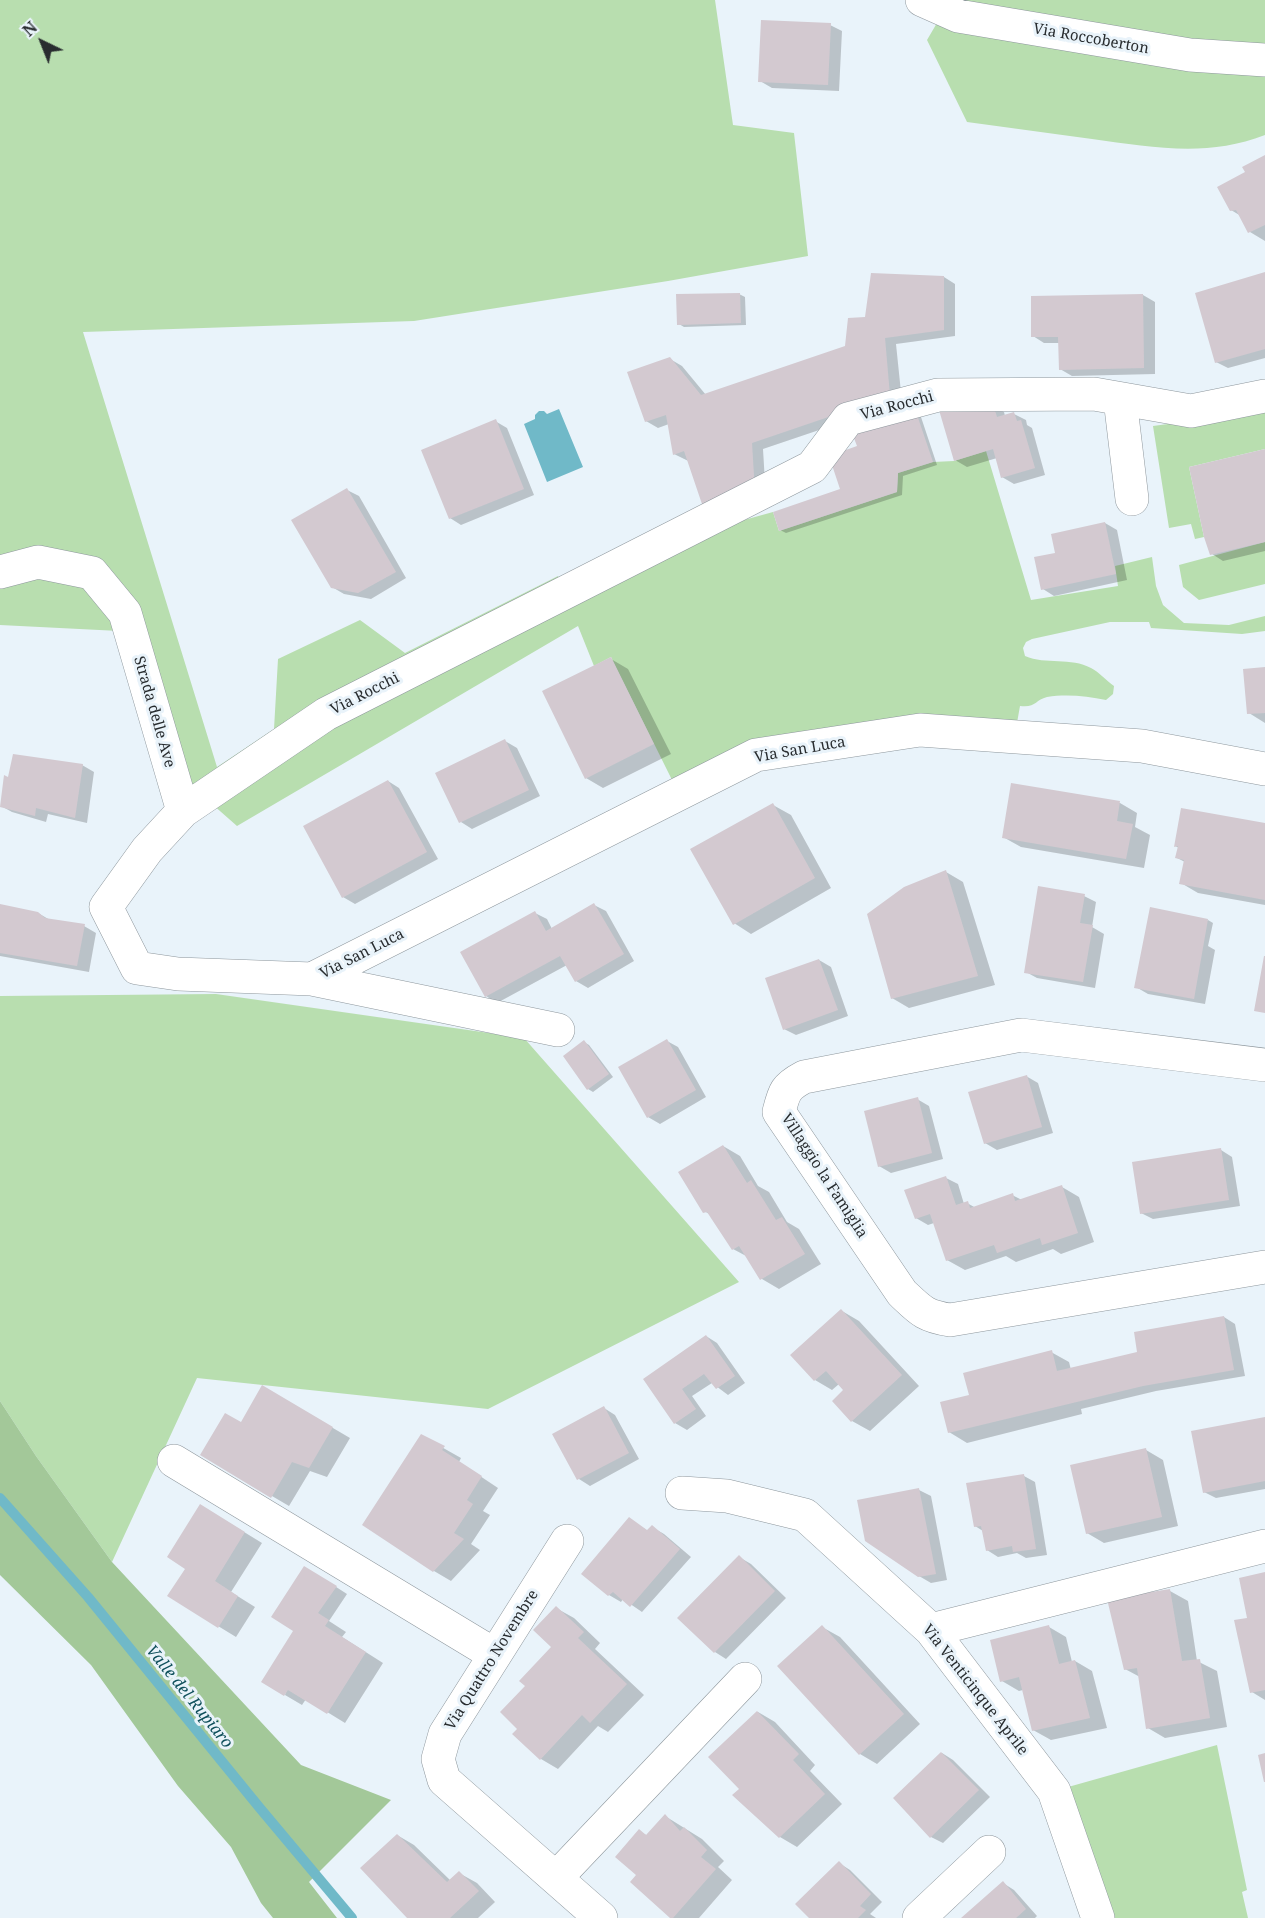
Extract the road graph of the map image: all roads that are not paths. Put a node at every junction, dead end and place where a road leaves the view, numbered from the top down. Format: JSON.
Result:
{"nodes":[{"id":1,"x":940,"y":4,"type":"edge"},
{"id":2,"x":1265,"y":60,"type":"edge"},
{"id":3,"x":1265,"y":396,"type":"edge"},
{"id":4,"x":1119,"y":399,"type":"junction"},
{"id":5,"x":1132,"y":499,"type":"dead end"},
{"id":6,"x":0,"y":572,"type":"edge"},
{"id":7,"x":1265,"y":769,"type":"edge"},
{"id":8,"x":183,"y":811,"type":"junction"},
{"id":9,"x":312,"y":979,"type":"junction"},
{"id":10,"x":558,"y":1030,"type":"dead end"},
{"id":11,"x":1265,"y":1065,"type":"edge"},
{"id":12,"x":1265,"y":1267,"type":"edge"},
{"id":13,"x":174,"y":1461,"type":"dead end"},
{"id":14,"x":682,"y":1492,"type":"dead end"},
{"id":15,"x":567,"y":1541,"type":"dead end"},
{"id":16,"x":1265,"y":1546,"type":"edge"},
{"id":17,"x":931,"y":1630,"type":"junction"},
{"id":18,"x":495,"y":1655,"type":"junction"},
{"id":19,"x":745,"y":1679,"type":"dead end"},
{"id":20,"x":989,"y":1852,"type":"dead end"},
{"id":21,"x":556,"y":1878,"type":"junction"},
{"id":22,"x":601,"y":1918,"type":"edge"},
{"id":23,"x":919,"y":1918,"type":"edge"},
{"id":24,"x":1098,"y":1918,"type":"edge"}],
"edges":[{"from":1,"to":2,"type":"street","name":"Via Roccoberton"},
{"from":3,"to":4,"type":"street","name":"Via Rocchi"},
{"from":4,"to":5,"type":"street"},
{"from":4,"to":8,"type":"street","name":"Via Rocchi"},
{"from":6,"to":8,"type":"street","name":"Strada delle Ave"},
{"from":7,"to":9,"type":"street","name":"Via San Luca"},
{"from":8,"to":9,"type":"street","name":"Via Rocchi"},
{"from":9,"to":10,"type":"street","name":"Via Rocchi"},
{"from":11,"to":12,"type":"street","name":"Villaggio la Famiglia"},
{"from":13,"to":18,"type":"street"},
{"from":14,"to":17,"type":"street","name":"Via Venticinque Aprile"},
{"from":15,"to":18,"type":"street","name":"Via Quattro Novembre"},
{"from":16,"to":17,"type":"street"},
{"from":17,"to":24,"type":"street","name":"Via Venticinque Aprile"},
{"from":18,"to":21,"type":"street","name":"Via Quattro Novembre"},
{"from":19,"to":21,"type":"street"},
{"from":20,"to":23,"type":"street"},
{"from":21,"to":22,"type":"street","name":"Via Quattro Novembre"}]}
